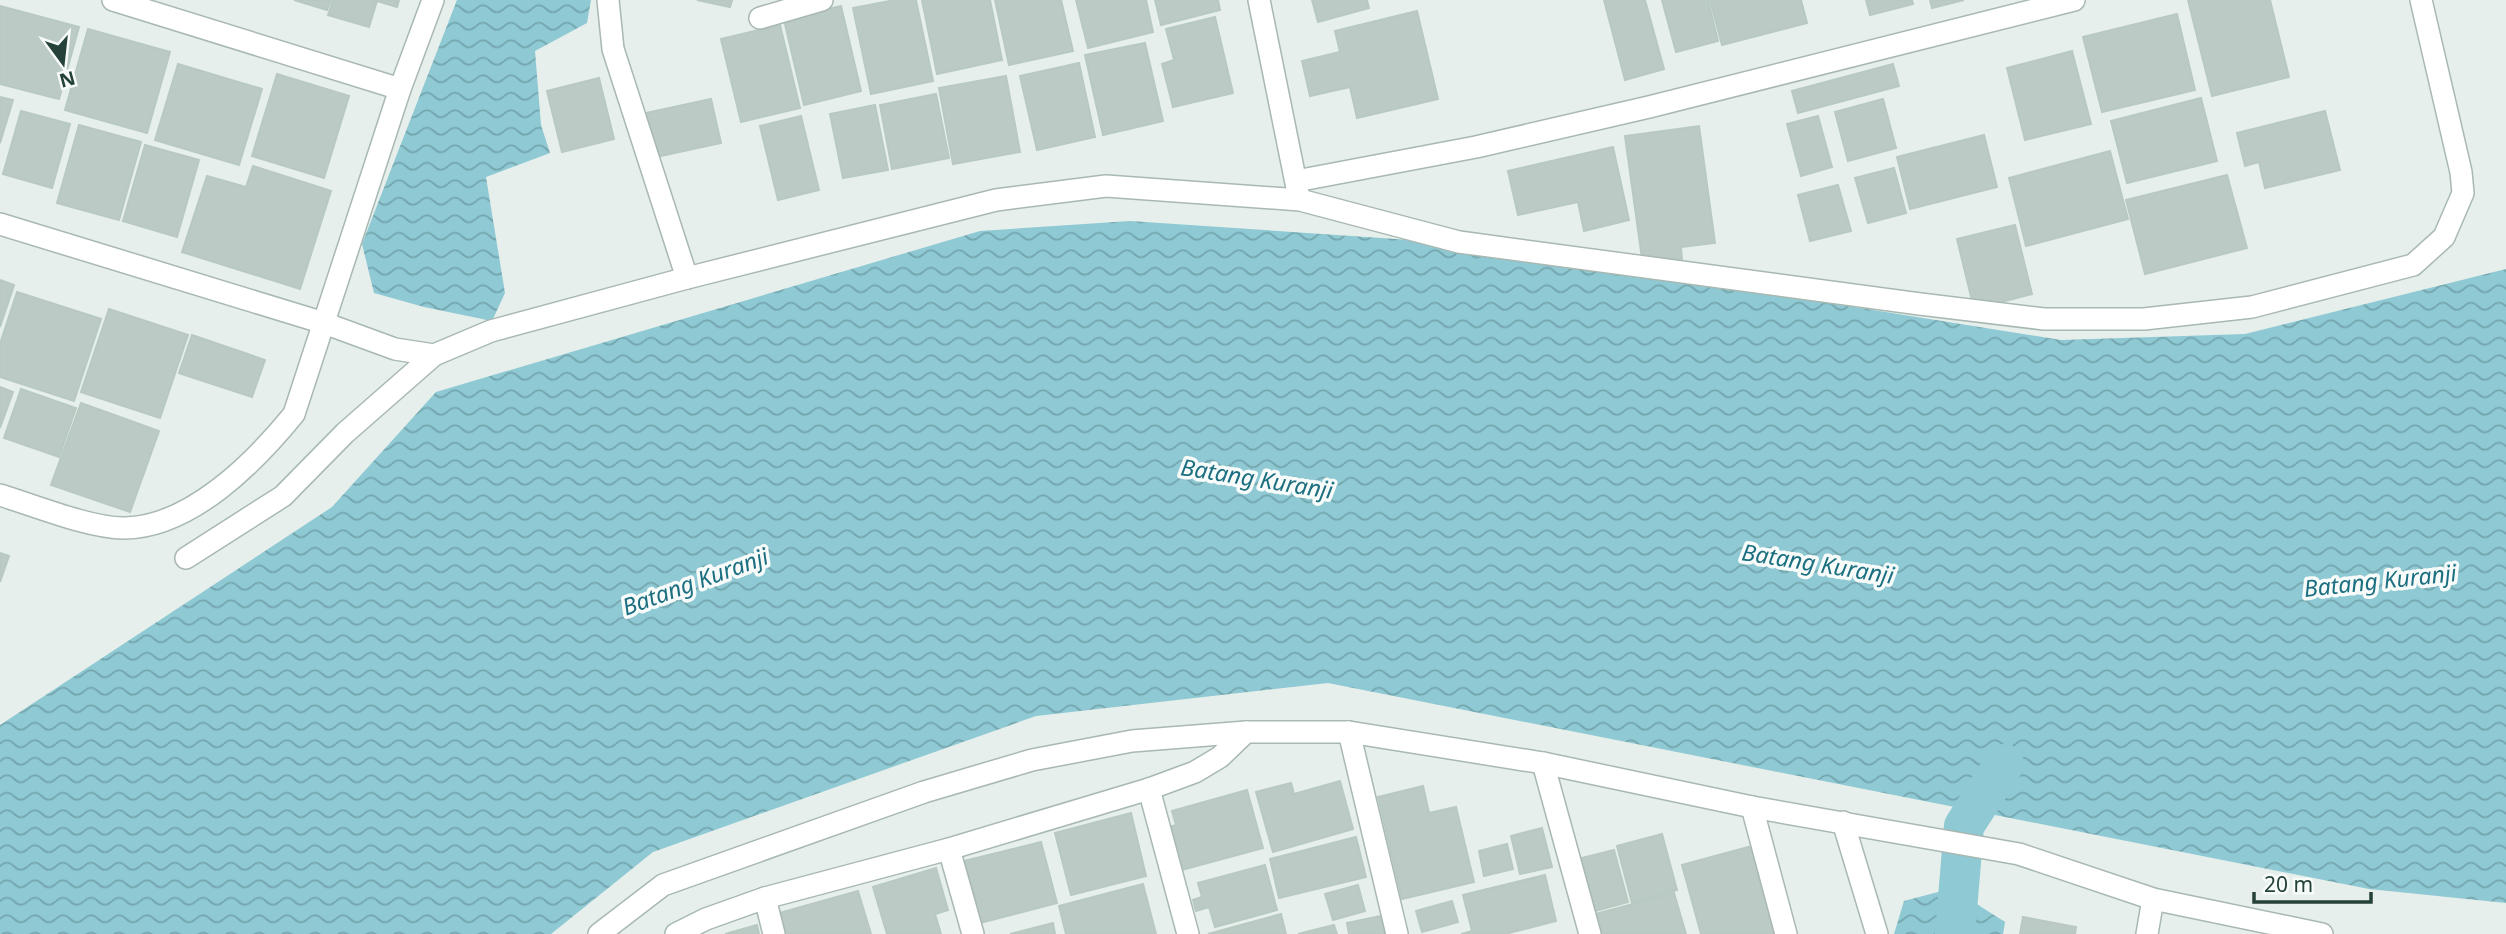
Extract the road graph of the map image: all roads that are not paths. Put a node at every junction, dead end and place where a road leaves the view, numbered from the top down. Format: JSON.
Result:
{"nodes":[{"id":1,"x":113,"y":0,"type":"edge"},
{"id":2,"x":433,"y":0,"type":"edge"},
{"id":3,"x":608,"y":0,"type":"edge"},
{"id":4,"x":822,"y":0,"type":"edge"},
{"id":5,"x":1259,"y":0,"type":"edge"},
{"id":6,"x":2074,"y":0,"type":"edge"},
{"id":7,"x":2421,"y":0,"type":"edge"},
{"id":8,"x":760,"y":18,"type":"dead end"},
{"id":9,"x":400,"y":89,"type":"junction"},
{"id":10,"x":1298,"y":191,"type":"junction"},
{"id":11,"x":0,"y":224,"type":"edge"},
{"id":12,"x":687,"y":278,"type":"junction"},
{"id":13,"x":324,"y":323,"type":"junction"},
{"id":14,"x":435,"y":355,"type":"junction"},
{"id":15,"x":0,"y":495,"type":"edge"},
{"id":16,"x":186,"y":558,"type":"dead end"},
{"id":17,"x":1246,"y":732,"type":"junction"},
{"id":18,"x":1349,"y":732,"type":"junction"},
{"id":19,"x":1543,"y":763,"type":"junction"},
{"id":20,"x":1149,"y":789,"type":"junction"},
{"id":21,"x":1752,"y":807,"type":"junction"},
{"id":22,"x":1843,"y":822,"type":"junction"},
{"id":23,"x":949,"y":849,"type":"junction"},
{"id":24,"x":765,"y":898,"type":"junction"},
{"id":25,"x":2153,"y":899,"type":"junction"},
{"id":26,"x":599,"y":934,"type":"edge"},
{"id":27,"x":676,"y":934,"type":"edge"},
{"id":28,"x":774,"y":934,"type":"edge"},
{"id":29,"x":973,"y":934,"type":"edge"},
{"id":30,"x":1188,"y":934,"type":"edge"},
{"id":31,"x":1397,"y":934,"type":"edge"},
{"id":32,"x":1590,"y":934,"type":"edge"},
{"id":33,"x":1786,"y":934,"type":"edge"},
{"id":34,"x":1877,"y":934,"type":"edge"},
{"id":35,"x":2147,"y":934,"type":"edge"},
{"id":36,"x":2322,"y":934,"type":"edge"}],
"edges":[{"from":1,"to":9,"type":"street"},
{"from":2,"to":9,"type":"street"},
{"from":3,"to":12,"type":"street"},
{"from":4,"to":8,"type":"street"},
{"from":5,"to":10,"type":"street"},
{"from":6,"to":10,"type":"street"},
{"from":7,"to":10,"type":"street"},
{"from":9,"to":13,"type":"street"},
{"from":10,"to":12,"type":"street"},
{"from":11,"to":13,"type":"street"},
{"from":12,"to":14,"type":"street"},
{"from":13,"to":14,"type":"street"},
{"from":13,"to":15,"type":"street"},
{"from":14,"to":16,"type":"street"},
{"from":17,"to":18,"type":"street"},
{"from":17,"to":20,"type":"street"},
{"from":17,"to":26,"type":"street"},
{"from":18,"to":19,"type":"street"},
{"from":18,"to":31,"type":"street"},
{"from":19,"to":21,"type":"street"},
{"from":19,"to":32,"type":"street"},
{"from":20,"to":23,"type":"street"},
{"from":20,"to":30,"type":"street"},
{"from":21,"to":22,"type":"street"},
{"from":21,"to":33,"type":"street"},
{"from":22,"to":25,"type":"street"},
{"from":22,"to":34,"type":"street"},
{"from":23,"to":24,"type":"street"},
{"from":23,"to":29,"type":"street"},
{"from":24,"to":27,"type":"street"},
{"from":24,"to":28,"type":"street"},
{"from":25,"to":35,"type":"street"},
{"from":25,"to":36,"type":"street"}]}
